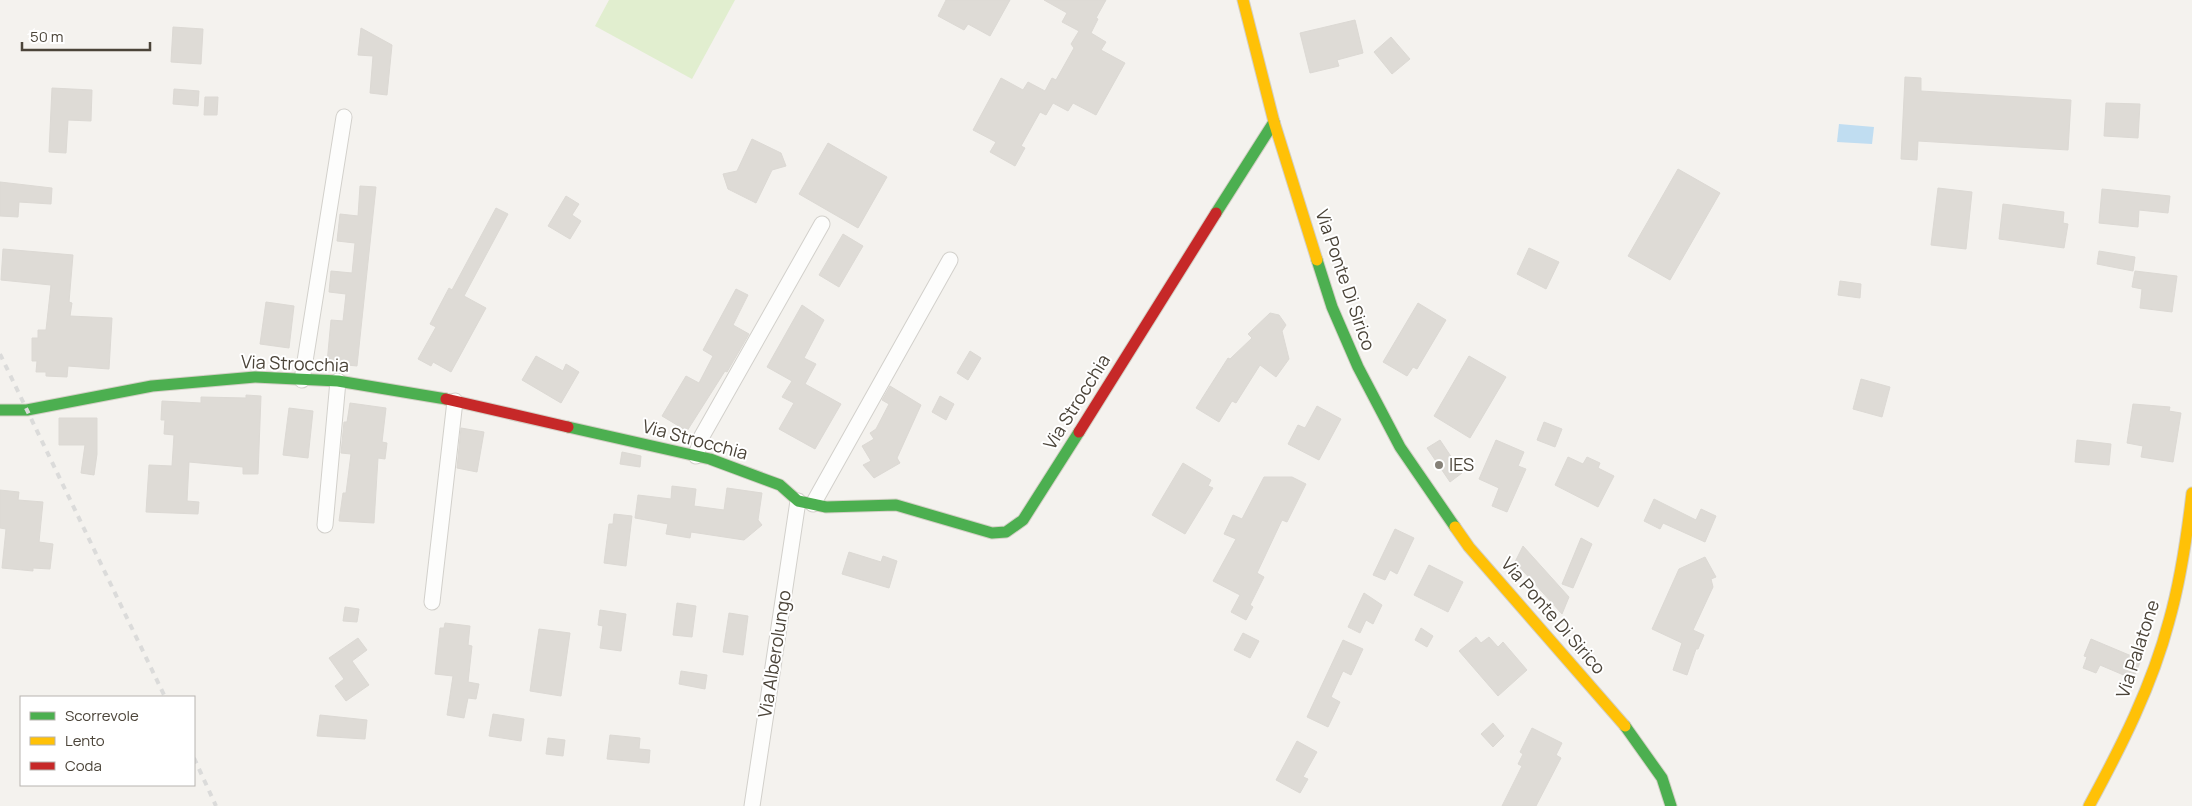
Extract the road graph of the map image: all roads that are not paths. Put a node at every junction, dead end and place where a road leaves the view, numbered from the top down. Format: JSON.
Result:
{"nodes":[{"id":1,"x":1243,"y":0,"type":"edge"},
{"id":2,"x":344,"y":116,"type":"dead end"},
{"id":3,"x":1274,"y":122,"type":"junction"},
{"id":4,"x":822,"y":224,"type":"dead end"},
{"id":5,"x":950,"y":260,"type":"dead end"},
{"id":6,"x":302,"y":380,"type":"junction"},
{"id":7,"x":338,"y":381,"type":"junction"},
{"id":8,"x":456,"y":401,"type":"junction"},
{"id":9,"x":0,"y":410,"type":"edge"},
{"id":10,"x":696,"y":456,"type":"junction"},
{"id":11,"x":2192,"y":493,"type":"edge"},
{"id":12,"x":806,"y":503,"type":"junction"},
{"id":13,"x":325,"y":525,"type":"dead end"},
{"id":14,"x":432,"y":602,"type":"dead end"},
{"id":15,"x":752,"y":806,"type":"edge"},
{"id":16,"x":1671,"y":806,"type":"edge"},
{"id":17,"x":2089,"y":806,"type":"edge"}],
"edges":[{"from":1,"to":3,"type":"street","name":"Via Ponte Di Sirico"},
{"from":2,"to":6,"type":"street"},
{"from":3,"to":12,"type":"street","name":"Via Strocchia"},
{"from":3,"to":16,"type":"street","name":"Via Ponte Di Sirico"},
{"from":4,"to":10,"type":"street"},
{"from":5,"to":12,"type":"street"},
{"from":6,"to":7,"type":"street","name":"Via Strocchia"},
{"from":6,"to":9,"type":"street","name":"Via Strocchia"},
{"from":7,"to":8,"type":"street","name":"Via Strocchia"},
{"from":7,"to":13,"type":"street"},
{"from":8,"to":10,"type":"street","name":"Via Strocchia"},
{"from":8,"to":14,"type":"street"},
{"from":10,"to":12,"type":"street","name":"Via Strocchia"},
{"from":11,"to":17,"type":"street","name":"Via Palatone"},
{"from":12,"to":15,"type":"street","name":"Via Alberolungo"}]}
